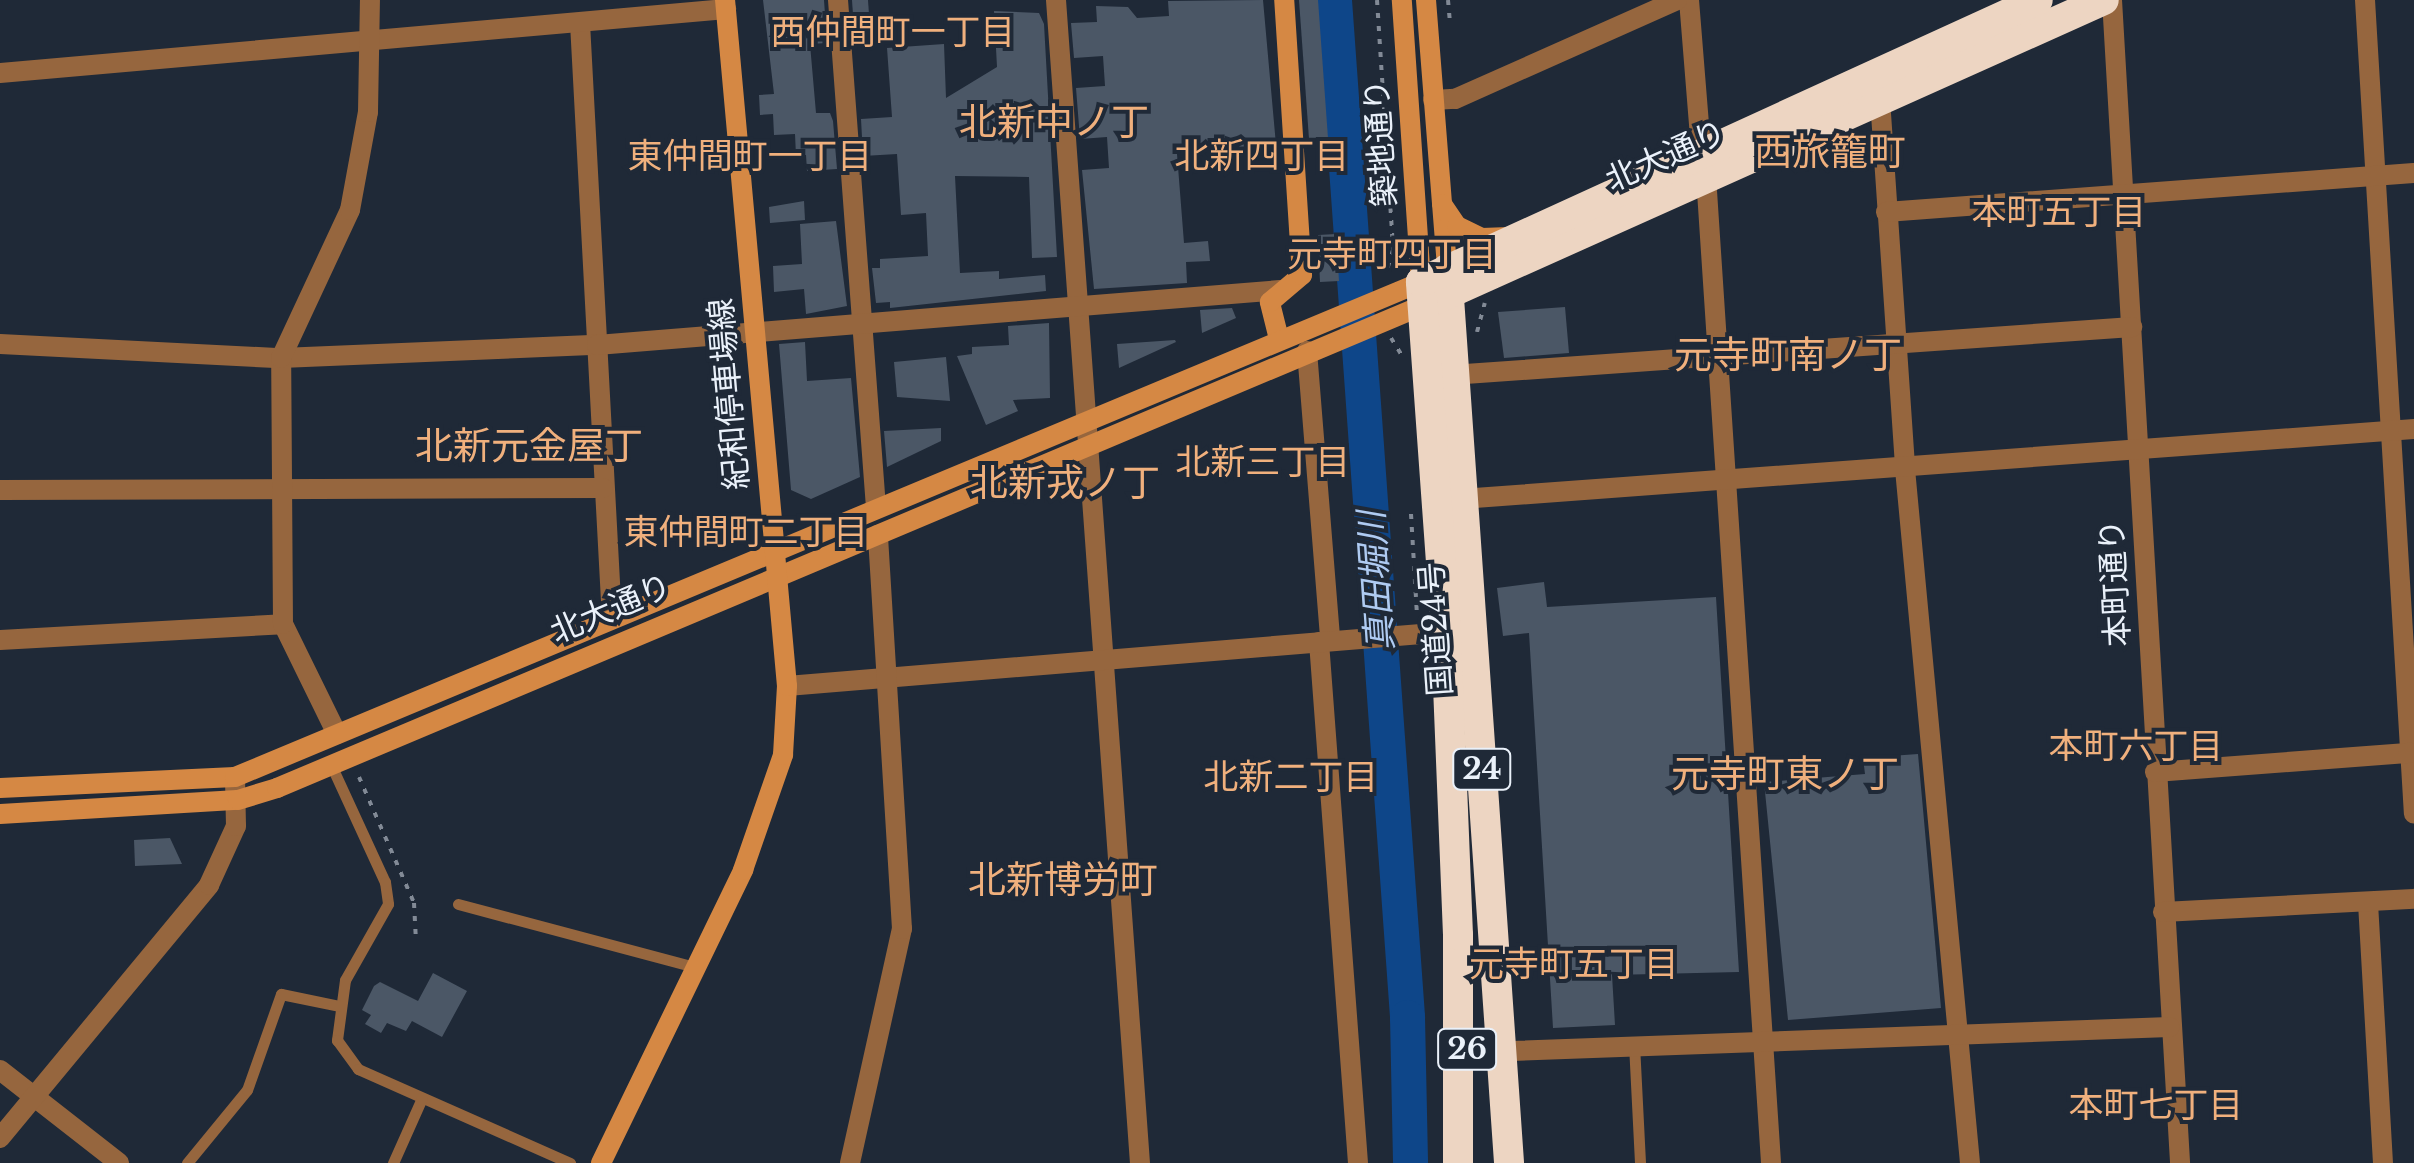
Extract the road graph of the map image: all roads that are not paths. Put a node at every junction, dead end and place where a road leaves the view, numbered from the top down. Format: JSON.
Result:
{"nodes":[{"id":1,"x":370,"y":0,"type":"edge"},
{"id":2,"x":838,"y":0,"type":"edge"},
{"id":3,"x":1056,"y":0,"type":"edge"},
{"id":4,"x":1284,"y":0,"type":"edge"},
{"id":5,"x":1402,"y":0,"type":"edge"},
{"id":6,"x":1426,"y":0,"type":"edge"},
{"id":7,"x":1677,"y":0,"type":"edge"},
{"id":8,"x":1689,"y":0,"type":"edge"},
{"id":9,"x":2038,"y":0,"type":"edge"},
{"id":10,"x":2108,"y":0,"type":"edge"},
{"id":11,"x":2364,"y":0,"type":"edge"},
{"id":12,"x":726,"y":4,"type":"edge"},
{"id":13,"x":1988,"y":11,"type":"edge"},
{"id":14,"x":580,"y":23,"type":"junction"},
{"id":15,"x":372,"y":43,"type":"junction"},
{"id":16,"x":0,"y":73,"type":"edge"},
{"id":17,"x":1880,"y":99,"type":"junction"},
{"id":18,"x":1433,"y":100,"type":"junction"},
{"id":19,"x":1704,"y":163,"type":"junction"},
{"id":20,"x":2414,"y":173,"type":"edge"},
{"id":21,"x":2377,"y":176,"type":"junction"},
{"id":22,"x":2124,"y":194,"type":"junction"},
{"id":23,"x":1440,"y":203,"type":"junction"},
{"id":24,"x":1886,"y":212,"type":"junction"},
{"id":25,"x":1520,"y":237,"type":"junction"},
{"id":26,"x":1435,"y":287,"type":"junction"},
{"id":27,"x":1280,"y":290,"type":"junction"},
{"id":28,"x":1078,"y":306,"type":"junction"},
{"id":29,"x":865,"y":327,"type":"junction"},
{"id":30,"x":2132,"y":327,"type":"junction"},
{"id":31,"x":753,"y":336,"type":"junction"},
{"id":32,"x":1279,"y":339,"type":"junction"},
{"id":33,"x":1895,"y":342,"type":"junction"},
{"id":34,"x":0,"y":344,"type":"edge"},
{"id":35,"x":597,"y":345,"type":"junction"},
{"id":36,"x":1307,"y":351,"type":"junction"},
{"id":37,"x":1719,"y":354,"type":"junction"},
{"id":38,"x":281,"y":358,"type":"junction"},
{"id":39,"x":1451,"y":376,"type":"junction"},
{"id":40,"x":1086,"y":420,"type":"junction"},
{"id":41,"x":2414,"y":429,"type":"edge"},
{"id":42,"x":2392,"y":430,"type":"junction"},
{"id":43,"x":1088,"y":446,"type":"junction"},
{"id":44,"x":2138,"y":450,"type":"junction"},
{"id":45,"x":1905,"y":468,"type":"junction"},
{"id":46,"x":1728,"y":482,"type":"junction"},
{"id":47,"x":603,"y":488,"type":"junction"},
{"id":48,"x":0,"y":490,"type":"edge"},
{"id":49,"x":285,"y":494,"type":"junction"},
{"id":50,"x":1461,"y":500,"type":"junction"},
{"id":51,"x":876,"y":508,"type":"junction"},
{"id":52,"x":2405,"y":525,"type":"edge"},
{"id":53,"x":878,"y":534,"type":"junction"},
{"id":54,"x":773,"y":552,"type":"junction"},
{"id":55,"x":776,"y":578,"type":"junction"},
{"id":56,"x":612,"y":619,"type":"junction"},
{"id":57,"x":283,"y":624,"type":"junction"},
{"id":58,"x":1434,"y":633,"type":"junction"},
{"id":59,"x":0,"y":640,"type":"edge"},
{"id":60,"x":1325,"y":641,"type":"junction"},
{"id":61,"x":1104,"y":656,"type":"junction"},
{"id":62,"x":890,"y":673,"type":"junction"},
{"id":63,"x":787,"y":686,"type":"junction"},
{"id":64,"x":337,"y":734,"type":"junction"},
{"id":65,"x":2410,"y":753,"type":"junction"},
{"id":66,"x":332,"y":767,"type":"junction"},
{"id":67,"x":2156,"y":772,"type":"junction"},
{"id":68,"x":235,"y":777,"type":"junction"},
{"id":69,"x":0,"y":788,"type":"edge"},
{"id":70,"x":238,"y":800,"type":"junction"},
{"id":71,"x":0,"y":814,"type":"edge"},
{"id":72,"x":2414,"y":814,"type":"edge"},
{"id":73,"x":2414,"y":899,"type":"edge"},
{"id":74,"x":2368,"y":903,"type":"junction"},
{"id":75,"x":458,"y":904,"type":"dead end"},
{"id":76,"x":2163,"y":912,"type":"junction"},
{"id":77,"x":694,"y":967,"type":"junction"},
{"id":78,"x":338,"y":1006,"type":"junction"},
{"id":79,"x":2170,"y":1027,"type":"junction"},
{"id":80,"x":1958,"y":1033,"type":"junction"},
{"id":81,"x":1763,"y":1040,"type":"junction"},
{"id":82,"x":1634,"y":1044,"type":"junction"},
{"id":83,"x":1501,"y":1050,"type":"junction"},
{"id":84,"x":1461,"y":1053,"type":"junction"},
{"id":85,"x":0,"y":1070,"type":"edge"},
{"id":86,"x":36,"y":1094,"type":"junction"},
{"id":87,"x":422,"y":1098,"type":"junction"},
{"id":88,"x":0,"y":1138,"type":"edge"},
{"id":89,"x":118,"y":1163,"type":"edge"},
{"id":90,"x":187,"y":1163,"type":"edge"},
{"id":91,"x":394,"y":1163,"type":"edge"},
{"id":92,"x":570,"y":1163,"type":"edge"},
{"id":93,"x":601,"y":1163,"type":"edge"},
{"id":94,"x":850,"y":1163,"type":"edge"},
{"id":95,"x":1140,"y":1163,"type":"edge"},
{"id":96,"x":1358,"y":1163,"type":"edge"},
{"id":97,"x":1458,"y":1163,"type":"edge"},
{"id":98,"x":1477,"y":1163,"type":"edge"},
{"id":99,"x":1509,"y":1163,"type":"edge"},
{"id":100,"x":1640,"y":1163,"type":"edge"},
{"id":101,"x":1771,"y":1163,"type":"edge"},
{"id":102,"x":1970,"y":1163,"type":"edge"},
{"id":103,"x":2180,"y":1163,"type":"edge"},
{"id":104,"x":2383,"y":1163,"type":"edge"}],
"edges":[{"from":1,"to":15,"type":"street"},
{"from":2,"to":29,"type":"street"},
{"from":3,"to":28,"type":"street"},
{"from":4,"to":27,"type":"street"},
{"from":5,"to":26,"type":"street","name":"築地通り"},
{"from":6,"to":18,"type":"street","name":"築地通り"},
{"from":7,"to":18,"type":"street"},
{"from":8,"to":19,"type":"street"},
{"from":9,"to":13,"type":"highway","name":"北大通り"},
{"from":10,"to":17,"type":"highway","name":"北大通り"},
{"from":10,"to":22,"type":"street","name":"本町通り"},
{"from":11,"to":21,"type":"street"},
{"from":12,"to":14,"type":"street"},
{"from":12,"to":31,"type":"street","name":"紀和停車場線"},
{"from":13,"to":19,"type":"highway","name":"北大通り"},
{"from":14,"to":15,"type":"street"},
{"from":14,"to":35,"type":"street"},
{"from":15,"to":16,"type":"street"},
{"from":15,"to":38,"type":"street"},
{"from":17,"to":19,"type":"highway","name":"北大通り"},
{"from":17,"to":24,"type":"street"},
{"from":18,"to":23,"type":"street","name":"築地通り"},
{"from":19,"to":25,"type":"highway","name":"北大通り"},
{"from":19,"to":26,"type":"highway","name":"北大通り"},
{"from":19,"to":37,"type":"street"},
{"from":20,"to":21,"type":"street"},
{"from":21,"to":22,"type":"street"},
{"from":21,"to":42,"type":"street"},
{"from":22,"to":24,"type":"street"},
{"from":22,"to":30,"type":"street","name":"本町通り"},
{"from":23,"to":25,"type":"street"},
{"from":23,"to":26,"type":"street","name":"築地通り"},
{"from":24,"to":33,"type":"street"},
{"from":25,"to":26,"type":"highway","name":"北大通り"},
{"from":26,"to":32,"type":"street","name":"北大通り"},
{"from":26,"to":36,"type":"street","name":"北大通り"},
{"from":26,"to":39,"type":"highway","name":"国道24号","number":"24"},
{"from":26,"to":58,"type":"highway","name":"国道24号","number":"24"},
{"from":27,"to":28,"type":"street"},
{"from":27,"to":32,"type":"street"},
{"from":28,"to":29,"type":"street"},
{"from":28,"to":40,"type":"street"},
{"from":29,"to":31,"type":"street"},
{"from":29,"to":51,"type":"street"},
{"from":30,"to":33,"type":"street"},
{"from":30,"to":44,"type":"street","name":"本町通り"},
{"from":31,"to":35,"type":"street"},
{"from":31,"to":54,"type":"street","name":"紀和停車場線"},
{"from":32,"to":40,"type":"street","name":"北大通り"},
{"from":33,"to":37,"type":"street"},
{"from":33,"to":45,"type":"street"},
{"from":34,"to":38,"type":"street"},
{"from":35,"to":38,"type":"street"},
{"from":35,"to":47,"type":"street"},
{"from":36,"to":43,"type":"street","name":"北大通り"},
{"from":36,"to":60,"type":"street"},
{"from":37,"to":39,"type":"street"},
{"from":37,"to":46,"type":"street"},
{"from":38,"to":49,"type":"street"},
{"from":39,"to":50,"type":"highway","name":"国道24号","number":"24"},
{"from":40,"to":43,"type":"street"},
{"from":40,"to":51,"type":"street","name":"北大通り"},
{"from":41,"to":42,"type":"street"},
{"from":42,"to":44,"type":"street"},
{"from":42,"to":52,"type":"street"},
{"from":43,"to":53,"type":"street","name":"北大通り"},
{"from":43,"to":61,"type":"street"},
{"from":44,"to":45,"type":"street"},
{"from":44,"to":67,"type":"street","name":"本町通り"},
{"from":45,"to":46,"type":"street"},
{"from":45,"to":80,"type":"street"},
{"from":46,"to":50,"type":"street"},
{"from":46,"to":81,"type":"street"},
{"from":47,"to":49,"type":"street"},
{"from":47,"to":56,"type":"street"},
{"from":48,"to":49,"type":"street"},
{"from":49,"to":57,"type":"street"},
{"from":50,"to":58,"type":"highway","name":"国道24号","number":"24"},
{"from":51,"to":54,"type":"street","name":"北大通り"},
{"from":52,"to":65,"type":"street"},
{"from":53,"to":55,"type":"street","name":"北大通り"},
{"from":53,"to":62,"type":"street"},
{"from":54,"to":55,"type":"street","name":"紀和停車場線"},
{"from":54,"to":56,"type":"street","name":"北大通り"},
{"from":55,"to":63,"type":"street","name":"紀和停車場線"},
{"from":55,"to":66,"type":"street","name":"北大通り"},
{"from":56,"to":64,"type":"street","name":"北大通り"},
{"from":57,"to":59,"type":"street"},
{"from":57,"to":64,"type":"street"},
{"from":58,"to":60,"type":"street"},
{"from":58,"to":83,"type":"highway","name":"国道24号","number":"24"},
{"from":58,"to":84,"type":"highway","name":"国道24号","number":"24"},
{"from":60,"to":61,"type":"street"},
{"from":60,"to":96,"type":"street"},
{"from":61,"to":62,"type":"street"},
{"from":61,"to":95,"type":"street"},
{"from":62,"to":63,"type":"street"},
{"from":62,"to":94,"type":"street"},
{"from":63,"to":77,"type":"street","name":"紀和停車場線"},
{"from":64,"to":68,"type":"street","name":"北大通り"},
{"from":65,"to":67,"type":"street"},
{"from":65,"to":72,"type":"street"},
{"from":66,"to":70,"type":"street","name":"北大通り"},
{"from":66,"to":78,"type":"lane"},
{"from":67,"to":76,"type":"street","name":"本町通り"},
{"from":68,"to":69,"type":"street","name":"北大通り"},
{"from":68,"to":70,"type":"street"},
{"from":70,"to":71,"type":"street","name":"北大通り"},
{"from":70,"to":86,"type":"street"},
{"from":73,"to":74,"type":"street"},
{"from":74,"to":76,"type":"street"},
{"from":74,"to":104,"type":"street"},
{"from":75,"to":77,"type":"lane"},
{"from":76,"to":79,"type":"street","name":"本町通り"},
{"from":77,"to":93,"type":"street","name":"紀和停車場線"},
{"from":78,"to":87,"type":"lane"},
{"from":78,"to":90,"type":"lane"},
{"from":79,"to":80,"type":"street"},
{"from":79,"to":103,"type":"street","name":"本町通り"},
{"from":80,"to":81,"type":"street"},
{"from":80,"to":102,"type":"street"},
{"from":81,"to":82,"type":"street"},
{"from":81,"to":101,"type":"street"},
{"from":82,"to":83,"type":"street"},
{"from":82,"to":100,"type":"lane"},
{"from":83,"to":84,"type":"street"},
{"from":83,"to":99,"type":"highway","name":"国道24号","number":"24"},
{"from":84,"to":97,"type":"highway","name":"国道24号","number":"24"},
{"from":84,"to":98,"type":"highway","number":"26"},
{"from":85,"to":86,"type":"street"},
{"from":86,"to":88,"type":"street"},
{"from":86,"to":89,"type":"street"},
{"from":87,"to":91,"type":"lane"},
{"from":87,"to":92,"type":"lane"}]}
